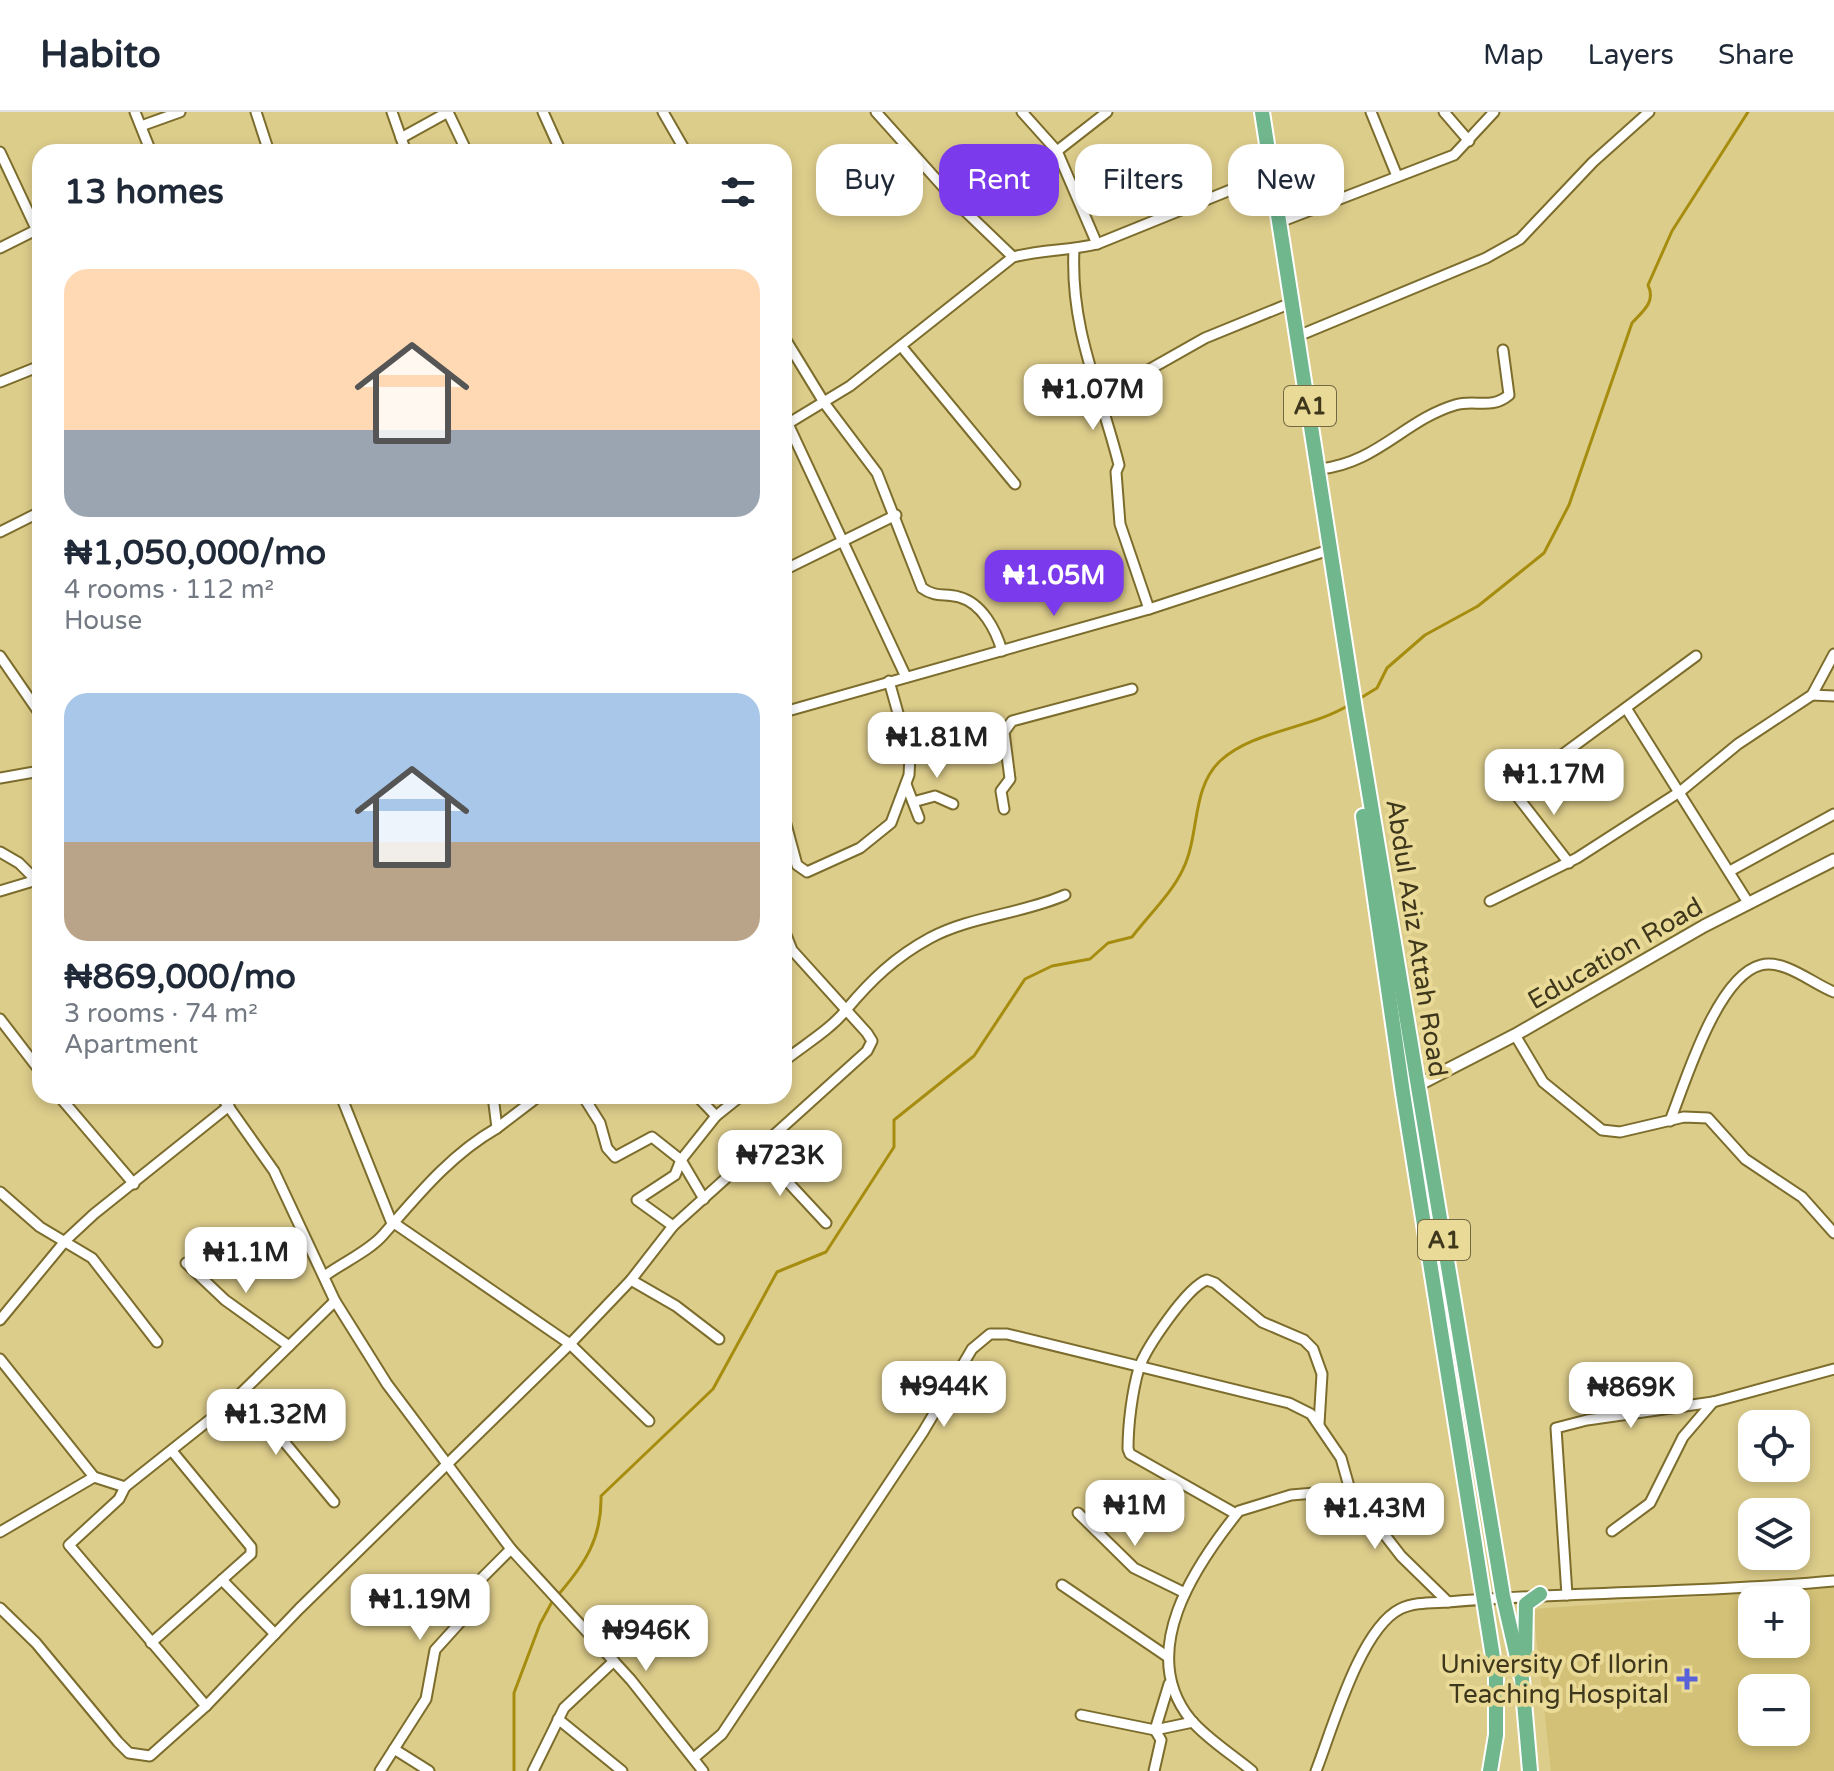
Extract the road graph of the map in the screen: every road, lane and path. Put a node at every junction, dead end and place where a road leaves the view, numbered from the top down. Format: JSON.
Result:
{"nodes":[{"id":1,"x":135,"y":112,"type":"edge"},
{"id":2,"x":180,"y":112,"type":"edge"},
{"id":3,"x":256,"y":112,"type":"edge"},
{"id":4,"x":392,"y":112,"type":"edge"},
{"id":5,"x":448,"y":112,"type":"edge"},
{"id":6,"x":543,"y":112,"type":"edge"},
{"id":7,"x":663,"y":112,"type":"edge"},
{"id":8,"x":876,"y":112,"type":"edge"},
{"id":9,"x":1022,"y":112,"type":"edge"},
{"id":10,"x":1107,"y":112,"type":"edge"},
{"id":11,"x":1254,"y":112,"type":"edge"},
{"id":12,"x":1262,"y":112,"type":"edge"},
{"id":13,"x":1371,"y":112,"type":"edge"},
{"id":14,"x":1444,"y":112,"type":"edge"},
{"id":15,"x":1494,"y":112,"type":"edge"},
{"id":16,"x":1649,"y":112,"type":"edge"},
{"id":17,"x":141,"y":126,"type":"junction"},
{"id":18,"x":401,"y":138,"type":"junction"},
{"id":19,"x":1469,"y":141,"type":"junction"},
{"id":20,"x":148,"y":144,"type":"edge"},
{"id":21,"x":266,"y":144,"type":"edge"},
{"id":22,"x":403,"y":144,"type":"edge"},
{"id":23,"x":463,"y":144,"type":"edge"},
{"id":24,"x":557,"y":144,"type":"edge"},
{"id":25,"x":681,"y":144,"type":"edge"},
{"id":26,"x":1051,"y":144,"type":"edge"},
{"id":27,"x":1260,"y":144,"type":"edge"},
{"id":28,"x":1059,"y":149,"type":"edge"},
{"id":29,"x":0,"y":152,"type":"edge"},
{"id":30,"x":1059,"y":156,"type":"edge"},
{"id":31,"x":1397,"y":176,"type":"junction"},
{"id":32,"x":1228,"y":191,"type":"edge"},
{"id":33,"x":1272,"y":216,"type":"edge"},
{"id":34,"x":32,"y":221,"type":"edge"},
{"id":35,"x":1280,"y":222,"type":"junction"},
{"id":36,"x":32,"y":236,"type":"edge"},
{"id":37,"x":1097,"y":244,"type":"junction"},
{"id":38,"x":0,"y":248,"type":"edge"},
{"id":39,"x":1074,"y":249,"type":"junction"},
{"id":40,"x":1013,"y":257,"type":"junction"},
{"id":41,"x":1286,"y":305,"type":"junction"},
{"id":42,"x":1298,"y":336,"type":"junction"},
{"id":43,"x":901,"y":346,"type":"junction"},
{"id":44,"x":1503,"y":350,"type":"dead end"},
{"id":45,"x":792,"y":352,"type":"edge"},
{"id":46,"x":32,"y":369,"type":"edge"},
{"id":47,"x":0,"y":382,"type":"edge"},
{"id":48,"x":1099,"y":398,"type":"junction"},
{"id":49,"x":825,"y":404,"type":"junction"},
{"id":50,"x":792,"y":422,"type":"edge"},
{"id":51,"x":792,"y":437,"type":"edge"},
{"id":52,"x":1320,"y":469,"type":"junction"},
{"id":53,"x":1015,"y":484,"type":"dead end"},
{"id":54,"x":896,"y":515,"type":"junction"},
{"id":55,"x":32,"y":516,"type":"edge"},
{"id":56,"x":0,"y":532,"type":"edge"},
{"id":57,"x":844,"y":541,"type":"junction"},
{"id":58,"x":1329,"y":551,"type":"junction"},
{"id":59,"x":792,"y":566,"type":"edge"},
{"id":60,"x":1149,"y":609,"type":"junction"},
{"id":61,"x":1002,"y":651,"type":"junction"},
{"id":62,"x":1834,"y":654,"type":"edge"},
{"id":63,"x":0,"y":656,"type":"edge"},
{"id":64,"x":1696,"y":656,"type":"dead end"},
{"id":65,"x":906,"y":677,"type":"junction"},
{"id":66,"x":889,"y":681,"type":"junction"},
{"id":67,"x":1132,"y":689,"type":"dead end"},
{"id":68,"x":1812,"y":695,"type":"junction"},
{"id":69,"x":1834,"y":696,"type":"edge"},
{"id":70,"x":32,"y":702,"type":"edge"},
{"id":71,"x":1351,"y":705,"type":"junction"},
{"id":72,"x":1626,"y":708,"type":"junction"},
{"id":73,"x":792,"y":710,"type":"edge"},
{"id":74,"x":32,"y":772,"type":"edge"},
{"id":75,"x":0,"y":778,"type":"edge"},
{"id":76,"x":906,"y":784,"type":"junction"},
{"id":77,"x":1681,"y":791,"type":"junction"},
{"id":78,"x":913,"y":802,"type":"junction"},
{"id":79,"x":953,"y":804,"type":"dead end"},
{"id":80,"x":1004,"y":809,"type":"dead end"},
{"id":81,"x":1834,"y":814,"type":"edge"},
{"id":82,"x":919,"y":818,"type":"dead end"},
{"id":83,"x":792,"y":847,"type":"edge"},
{"id":84,"x":0,"y":852,"type":"edge"},
{"id":85,"x":1834,"y":860,"type":"edge"},
{"id":86,"x":1569,"y":863,"type":"junction"},
{"id":87,"x":1730,"y":871,"type":"junction"},
{"id":88,"x":32,"y":875,"type":"edge"},
{"id":89,"x":32,"y":883,"type":"edge"},
{"id":90,"x":0,"y":891,"type":"edge"},
{"id":91,"x":1065,"y":895,"type":"dead end"},
{"id":92,"x":1490,"y":901,"type":"dead end"},
{"id":93,"x":1749,"y":904,"type":"junction"},
{"id":94,"x":792,"y":950,"type":"edge"},
{"id":95,"x":1834,"y":992,"type":"edge"},
{"id":96,"x":846,"y":1011,"type":"junction"},
{"id":97,"x":0,"y":1019,"type":"edge"},
{"id":98,"x":1515,"y":1035,"type":"junction"},
{"id":99,"x":792,"y":1055,"type":"edge"},
{"id":100,"x":32,"y":1061,"type":"edge"},
{"id":101,"x":1418,"y":1085,"type":"junction"},
{"id":102,"x":1403,"y":1093,"type":"junction"},
{"id":103,"x":66,"y":1104,"type":"edge"},
{"id":104,"x":344,"y":1104,"type":"edge"},
{"id":105,"x":494,"y":1104,"type":"edge"},
{"id":106,"x":528,"y":1104,"type":"edge"},
{"id":107,"x":588,"y":1104,"type":"edge"},
{"id":108,"x":705,"y":1104,"type":"edge"},
{"id":109,"x":731,"y":1104,"type":"edge"},
{"id":110,"x":229,"y":1106,"type":"joint"},
{"id":111,"x":716,"y":1116,"type":"junction"},
{"id":112,"x":1670,"y":1121,"type":"junction"},
{"id":113,"x":497,"y":1128,"type":"junction"},
{"id":114,"x":759,"y":1151,"type":"junction"},
{"id":115,"x":681,"y":1160,"type":"junction"},
{"id":116,"x":134,"y":1184,"type":"junction"},
{"id":117,"x":0,"y":1192,"type":"edge"},
{"id":118,"x":704,"y":1199,"type":"junction"},
{"id":119,"x":391,"y":1221,"type":"junction"},
{"id":120,"x":826,"y":1223,"type":"dead end"},
{"id":121,"x":673,"y":1226,"type":"junction"},
{"id":122,"x":1834,"y":1233,"type":"edge"},
{"id":123,"x":66,"y":1240,"type":"junction"},
{"id":124,"x":186,"y":1263,"type":"dead end"},
{"id":125,"x":326,"y":1275,"type":"junction"},
{"id":126,"x":631,"y":1280,"type":"junction"},
{"id":127,"x":335,"y":1301,"type":"junction"},
{"id":128,"x":0,"y":1320,"type":"edge"},
{"id":129,"x":719,"y":1339,"type":"dead end"},
{"id":130,"x":157,"y":1342,"type":"dead end"},
{"id":131,"x":570,"y":1344,"type":"junction"},
{"id":132,"x":289,"y":1346,"type":"junction"},
{"id":133,"x":0,"y":1359,"type":"edge"},
{"id":134,"x":1140,"y":1365,"type":"junction"},
{"id":135,"x":1834,"y":1369,"type":"edge"},
{"id":136,"x":243,"y":1392,"type":"junction"},
{"id":137,"x":1713,"y":1402,"type":"junction"},
{"id":138,"x":649,"y":1421,"type":"dead end"},
{"id":139,"x":1319,"y":1424,"type":"junction"},
{"id":140,"x":172,"y":1451,"type":"junction"},
{"id":141,"x":448,"y":1464,"type":"junction"},
{"id":142,"x":94,"y":1477,"type":"junction"},
{"id":143,"x":125,"y":1487,"type":"junction"},
{"id":144,"x":1350,"y":1490,"type":"junction"},
{"id":145,"x":334,"y":1502,"type":"dead end"},
{"id":146,"x":1078,"y":1513,"type":"dead end"},
{"id":147,"x":1236,"y":1514,"type":"junction"},
{"id":148,"x":1612,"y":1531,"type":"dead end"},
{"id":149,"x":0,"y":1532,"type":"edge"},
{"id":150,"x":511,"y":1549,"type":"junction"},
{"id":151,"x":222,"y":1580,"type":"junction"},
{"id":152,"x":1834,"y":1581,"type":"edge"},
{"id":153,"x":1062,"y":1585,"type":"dead end"},
{"id":154,"x":1185,"y":1593,"type":"junction"},
{"id":155,"x":1540,"y":1594,"type":"junction"},
{"id":156,"x":1567,"y":1595,"type":"junction"},
{"id":157,"x":1503,"y":1596,"type":"junction"},
{"id":158,"x":1484,"y":1599,"type":"junction"},
{"id":159,"x":1448,"y":1602,"type":"junction"},
{"id":160,"x":0,"y":1608,"type":"edge"},
{"id":161,"x":275,"y":1634,"type":"junction"},
{"id":162,"x":151,"y":1643,"type":"junction"},
{"id":163,"x":1168,"y":1657,"type":"junction"},
{"id":164,"x":614,"y":1661,"type":"junction"},
{"id":165,"x":1522,"y":1679,"type":"junction"},
{"id":166,"x":1170,"y":1681,"type":"junction"},
{"id":167,"x":206,"y":1706,"type":"junction"},
{"id":168,"x":1081,"y":1715,"type":"dead end"},
{"id":169,"x":558,"y":1719,"type":"junction"},
{"id":170,"x":1193,"y":1722,"type":"junction"},
{"id":171,"x":1155,"y":1730,"type":"junction"},
{"id":172,"x":394,"y":1749,"type":"junction"},
{"id":173,"x":695,"y":1757,"type":"junction"},
{"id":174,"x":380,"y":1771,"type":"edge"},
{"id":175,"x":429,"y":1771,"type":"edge"},
{"id":176,"x":533,"y":1771,"type":"edge"},
{"id":177,"x":622,"y":1771,"type":"edge"},
{"id":178,"x":703,"y":1771,"type":"edge"},
{"id":179,"x":1154,"y":1771,"type":"edge"},
{"id":180,"x":1252,"y":1771,"type":"edge"},
{"id":181,"x":1316,"y":1771,"type":"edge"},
{"id":182,"x":1490,"y":1771,"type":"edge"},
{"id":183,"x":1530,"y":1771,"type":"edge"}],
"edges":[{"from":1,"to":17,"type":"street"},
{"from":2,"to":17,"type":"street"},
{"from":3,"to":21,"type":"street"},
{"from":4,"to":18,"type":"street"},
{"from":5,"to":18,"type":"street"},
{"from":5,"to":23,"type":"street"},
{"from":6,"to":24,"type":"street"},
{"from":7,"to":25,"type":"street"},
{"from":8,"to":40,"type":"street"},
{"from":9,"to":26,"type":"street"},
{"from":10,"to":28,"type":"street"},
{"from":11,"to":27,"type":"highway","name":"Abdul Aziz Attah Road","number":"A1"},
{"from":12,"to":35,"type":"highway","name":"Abdul Aziz Attah Road","number":"A1"},
{"from":13,"to":31,"type":"street"},
{"from":14,"to":19,"type":"street"},
{"from":15,"to":19,"type":"street"},
{"from":16,"to":42,"type":"street"},
{"from":17,"to":20,"type":"street"},
{"from":18,"to":22,"type":"street"},
{"from":19,"to":31,"type":"street"},
{"from":29,"to":34,"type":"street"},
{"from":30,"to":37,"type":"street"},
{"from":31,"to":35,"type":"street"},
{"from":32,"to":37,"type":"street"},
{"from":33,"to":41,"type":"highway","name":"Abdul Aziz Attah Road","number":"A1"},
{"from":35,"to":42,"type":"highway","name":"Abdul Aziz Attah Road","number":"A1"},
{"from":36,"to":38,"type":"street"},
{"from":37,"to":39,"type":"street"},
{"from":39,"to":40,"type":"street"},
{"from":39,"to":48,"type":"street"},
{"from":40,"to":43,"type":"street"},
{"from":41,"to":48,"type":"street"},
{"from":41,"to":58,"type":"highway","name":"Abdul Aziz Attah Road","number":"A1"},
{"from":42,"to":52,"type":"highway","name":"Abdul Aziz Attah Road","number":"A1"},
{"from":43,"to":49,"type":"street"},
{"from":43,"to":53,"type":"street"},
{"from":44,"to":52,"type":"street"},
{"from":45,"to":49,"type":"street"},
{"from":46,"to":47,"type":"street"},
{"from":48,"to":60,"type":"street"},
{"from":49,"to":50,"type":"street"},
{"from":49,"to":54,"type":"street"},
{"from":51,"to":57,"type":"street"},
{"from":52,"to":58,"type":"highway","name":"Abdul Aziz Attah Road","number":"A1"},
{"from":54,"to":57,"type":"street"},
{"from":54,"to":61,"type":"street"},
{"from":55,"to":56,"type":"street"},
{"from":57,"to":59,"type":"street"},
{"from":57,"to":65,"type":"street"},
{"from":58,"to":60,"type":"street"},
{"from":58,"to":71,"type":"highway","name":"Abdul Aziz Attah Road","number":"A1"},
{"from":60,"to":61,"type":"street"},
{"from":61,"to":65,"type":"street"},
{"from":62,"to":68,"type":"street"},
{"from":63,"to":70,"type":"street"},
{"from":64,"to":72,"type":"street"},
{"from":65,"to":66,"type":"street"},
{"from":66,"to":73,"type":"street"},
{"from":66,"to":76,"type":"street"},
{"from":67,"to":80,"type":"street"},
{"from":68,"to":69,"type":"street"},
{"from":68,"to":77,"type":"street"},
{"from":71,"to":101,"type":"highway","name":"Abdul Aziz Attah Road","number":"A1"},
{"from":71,"to":102,"type":"highway","name":"Abdul Aziz Attah Road","number":"A1"},
{"from":72,"to":77,"type":"street"},
{"from":72,"to":86,"type":"street"},
{"from":74,"to":75,"type":"street"},
{"from":76,"to":78,"type":"street"},
{"from":76,"to":83,"type":"street"},
{"from":77,"to":86,"type":"street"},
{"from":77,"to":87,"type":"street"},
{"from":78,"to":79,"type":"street"},
{"from":78,"to":82,"type":"street"},
{"from":81,"to":87,"type":"street"},
{"from":84,"to":88,"type":"street"},
{"from":85,"to":93,"type":"street","name":"Education Road"},
{"from":86,"to":92,"type":"street"},
{"from":87,"to":93,"type":"street"},
{"from":89,"to":90,"type":"street"},
{"from":91,"to":96,"type":"street"},
{"from":93,"to":98,"type":"street","name":"Education Road"},
{"from":94,"to":96,"type":"street"},
{"from":95,"to":112,"type":"street"},
{"from":96,"to":99,"type":"street"},
{"from":96,"to":114,"type":"street"},
{"from":97,"to":100,"type":"street"},
{"from":98,"to":101,"type":"street","name":"Education Road"},
{"from":98,"to":112,"type":"street"},
{"from":101,"to":102,"type":"street","name":"Education Road"},
{"from":101,"to":157,"type":"highway","name":"Abdul Aziz Attah Road","number":"A1"},
{"from":102,"to":158,"type":"highway","name":"Abdul Aziz Attah Road","number":"A1"},
{"from":103,"to":116,"type":"street"},
{"from":104,"to":119,"type":"street"},
{"from":105,"to":113,"type":"street"},
{"from":106,"to":113,"type":"street"},
{"from":107,"to":115,"type":"street"},
{"from":108,"to":111,"type":"street"},
{"from":109,"to":111,"type":"street"},
{"from":110,"to":116,"type":"street"},
{"from":110,"to":125,"type":"street"},
{"from":111,"to":115,"type":"street"},
{"from":112,"to":122,"type":"street"},
{"from":113,"to":119,"type":"street"},
{"from":114,"to":118,"type":"street"},
{"from":114,"to":120,"type":"street"},
{"from":115,"to":118,"type":"street"},
{"from":115,"to":121,"type":"street"},
{"from":116,"to":123,"type":"street"},
{"from":117,"to":123,"type":"street"},
{"from":118,"to":121,"type":"street"},
{"from":119,"to":125,"type":"street"},
{"from":119,"to":131,"type":"street"},
{"from":121,"to":126,"type":"street"},
{"from":123,"to":128,"type":"street"},
{"from":123,"to":130,"type":"street"},
{"from":124,"to":132,"type":"street"},
{"from":125,"to":127,"type":"street"},
{"from":126,"to":129,"type":"street"},
{"from":126,"to":131,"type":"street"},
{"from":127,"to":132,"type":"street"},
{"from":127,"to":141,"type":"street"},
{"from":131,"to":138,"type":"street"},
{"from":131,"to":141,"type":"street"},
{"from":132,"to":136,"type":"street"},
{"from":133,"to":142,"type":"street"},
{"from":134,"to":139,"type":"street"},
{"from":134,"to":139,"type":"street"},
{"from":134,"to":147,"type":"street"},
{"from":134,"to":173,"type":"street"},
{"from":135,"to":137,"type":"street"},
{"from":136,"to":140,"type":"street"},
{"from":136,"to":145,"type":"street"},
{"from":137,"to":148,"type":"street"},
{"from":137,"to":156,"type":"street"},
{"from":139,"to":144,"type":"street"},
{"from":140,"to":143,"type":"street"},
{"from":140,"to":151,"type":"street"},
{"from":141,"to":150,"type":"street"},
{"from":141,"to":161,"type":"street"},
{"from":142,"to":143,"type":"street"},
{"from":142,"to":149,"type":"street"},
{"from":143,"to":162,"type":"street"},
{"from":144,"to":147,"type":"street"},
{"from":144,"to":159,"type":"street"},
{"from":146,"to":154,"type":"street"},
{"from":147,"to":154,"type":"street"},
{"from":150,"to":164,"type":"street"},
{"from":150,"to":172,"type":"street"},
{"from":151,"to":161,"type":"street"},
{"from":151,"to":162,"type":"street"},
{"from":152,"to":156,"type":"street"},
{"from":153,"to":163,"type":"street"},
{"from":154,"to":163,"type":"street"},
{"from":155,"to":156,"type":"street"},
{"from":155,"to":157,"type":"street"},
{"from":155,"to":165,"type":"highway"},
{"from":157,"to":158,"type":"street"},
{"from":157,"to":165,"type":"highway","name":"Abdul Aziz Attah Road","number":"A1"},
{"from":158,"to":159,"type":"street"},
{"from":158,"to":182,"type":"highway","name":"Abdul Aziz Attah Road","number":"A1"},
{"from":159,"to":181,"type":"street"},
{"from":160,"to":167,"type":"street"},
{"from":161,"to":167,"type":"street"},
{"from":162,"to":167,"type":"street"},
{"from":163,"to":166,"type":"street"},
{"from":164,"to":169,"type":"street"},
{"from":164,"to":173,"type":"street"},
{"from":165,"to":183,"type":"highway","name":"Abdul Aziz Attah Road","number":"A1"},
{"from":166,"to":170,"type":"street"},
{"from":166,"to":171,"type":"street"},
{"from":168,"to":171,"type":"street"},
{"from":169,"to":176,"type":"street"},
{"from":169,"to":177,"type":"street"},
{"from":170,"to":171,"type":"street"},
{"from":170,"to":180,"type":"street"},
{"from":171,"to":179,"type":"street"},
{"from":172,"to":174,"type":"street"},
{"from":172,"to":175,"type":"street"},
{"from":173,"to":178,"type":"street"}]}
